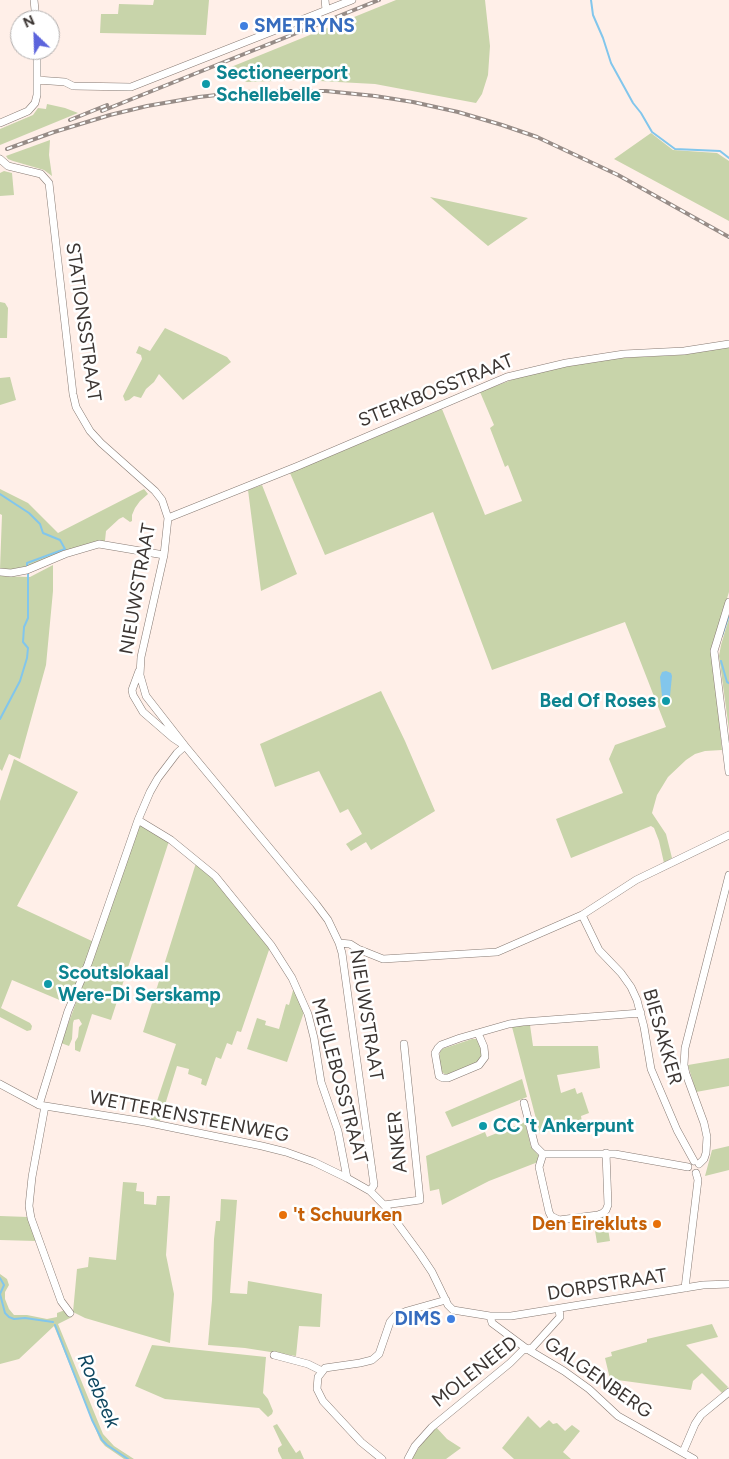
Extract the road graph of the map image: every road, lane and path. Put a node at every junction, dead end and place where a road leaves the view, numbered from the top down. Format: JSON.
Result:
{"nodes":[{"id":1,"x":325,"y":0,"type":"edge"},
{"id":2,"x":352,"y":0,"type":"edge"},
{"id":3,"x":326,"y":10,"type":"junction"},
{"id":4,"x":37,"y":60,"type":"edge"},
{"id":5,"x":37,"y":80,"type":"junction"},
{"id":6,"x":0,"y":123,"type":"edge"},
{"id":7,"x":0,"y":159,"type":"edge"},
{"id":8,"x":8,"y":166,"type":"junction"},
{"id":9,"x":0,"y":170,"type":"edge"},
{"id":10,"x":729,"y":344,"type":"edge"},
{"id":11,"x":168,"y":518,"type":"junction"},
{"id":12,"x":164,"y":555,"type":"junction"},
{"id":13,"x":0,"y":572,"type":"edge"},
{"id":14,"x":729,"y":602,"type":"edge"},
{"id":15,"x":140,"y":667,"type":"junction"},
{"id":16,"x":185,"y":746,"type":"junction"},
{"id":17,"x":729,"y":772,"type":"edge"},
{"id":18,"x":138,"y":820,"type":"junction"},
{"id":19,"x":729,"y":834,"type":"edge"},
{"id":20,"x":729,"y":875,"type":"edge"},
{"id":21,"x":582,"y":915,"type":"junction"},
{"id":22,"x":339,"y":943,"type":"junction"},
{"id":23,"x":641,"y":1013,"type":"junction"},
{"id":24,"x":478,"y":1033,"type":"junction"},
{"id":25,"x":404,"y":1044,"type":"dead end"},
{"id":26,"x":0,"y":1084,"type":"edge"},
{"id":27,"x":524,"y":1103,"type":"dead end"},
{"id":28,"x":42,"y":1105,"type":"junction"},
{"id":29,"x":606,"y":1153,"type":"junction"},
{"id":30,"x":543,"y":1154,"type":"junction"},
{"id":31,"x":694,"y":1164,"type":"junction"},
{"id":32,"x":347,"y":1178,"type":"junction"},
{"id":33,"x":370,"y":1191,"type":"junction"},
{"id":34,"x":384,"y":1205,"type":"junction"},
{"id":35,"x":729,"y":1284,"type":"edge"},
{"id":36,"x":685,"y":1288,"type":"junction"},
{"id":37,"x":446,"y":1300,"type":"junction"},
{"id":38,"x":559,"y":1309,"type":"junction"},
{"id":39,"x":70,"y":1313,"type":"dead end"},
{"id":40,"x":490,"y":1316,"type":"junction"},
{"id":41,"x":527,"y":1349,"type":"junction"},
{"id":42,"x":274,"y":1355,"type":"dead end"},
{"id":43,"x":322,"y":1371,"type":"junction"},
{"id":44,"x":729,"y":1392,"type":"edge"},
{"id":45,"x":683,"y":1452,"type":"junction"},
{"id":46,"x":382,"y":1459,"type":"edge"},
{"id":47,"x":408,"y":1459,"type":"edge"},
{"id":48,"x":694,"y":1459,"type":"edge"}],
"edges":[{"from":1,"to":3,"type":"street"},
{"from":2,"to":3,"type":"street"},
{"from":3,"to":5,"type":"street"},
{"from":4,"to":5,"type":"street"},
{"from":5,"to":6,"type":"street"},
{"from":7,"to":8,"type":"street","name":"STATIONSSTRAAT"},
{"from":8,"to":9,"type":"street"},
{"from":8,"to":11,"type":"street","name":"STATIONSSTRAAT"},
{"from":10,"to":11,"type":"street","name":"STERKBOSSTRAAT"},
{"from":11,"to":12,"type":"street","name":"NIEUWSTRAAT"},
{"from":12,"to":13,"type":"street"},
{"from":12,"to":15,"type":"street","name":"NIEUWSTRAAT"},
{"from":14,"to":17,"type":"street"},
{"from":15,"to":16,"type":"street","name":"NIEUWSTRAAT"},
{"from":15,"to":16,"type":"street","name":"NIEUWSTRAAT"},
{"from":16,"to":18,"type":"street"},
{"from":16,"to":22,"type":"street","name":"NIEUWSTRAAT"},
{"from":18,"to":28,"type":"street"},
{"from":18,"to":32,"type":"street","name":"MEULEBOSSTRAAT"},
{"from":19,"to":21,"type":"street"},
{"from":20,"to":31,"type":"street"},
{"from":21,"to":22,"type":"street"},
{"from":21,"to":23,"type":"street","name":"BIESAKKER"},
{"from":22,"to":33,"type":"street","name":"NIEUWSTRAAT"},
{"from":23,"to":24,"type":"street"},
{"from":23,"to":31,"type":"street","name":"BIESAKKER"},
{"from":24,"to":24,"type":"street"},
{"from":25,"to":34,"type":"street","name":"ANKER"},
{"from":26,"to":28,"type":"street","name":"WETTERENSTEENWEG"},
{"from":27,"to":30,"type":"street"},
{"from":28,"to":32,"type":"street","name":"WETTERENSTEENWEG"},
{"from":28,"to":39,"type":"street"},
{"from":29,"to":30,"type":"street"},
{"from":29,"to":30,"type":"street"},
{"from":29,"to":31,"type":"street"},
{"from":31,"to":36,"type":"street"},
{"from":32,"to":33,"type":"street","name":"WETTERENSTEENWEG"},
{"from":33,"to":34,"type":"street","name":"ANKER"},
{"from":34,"to":37,"type":"street","name":"ANKER"},
{"from":35,"to":36,"type":"street","name":"DORPSTRAAT"},
{"from":36,"to":38,"type":"street","name":"DORPSTRAAT"},
{"from":37,"to":40,"type":"street","name":"ANKER"},
{"from":37,"to":43,"type":"street"},
{"from":38,"to":40,"type":"street","name":"DORPSTRAAT"},
{"from":38,"to":41,"type":"street","name":"MOLENEED"},
{"from":40,"to":41,"type":"street","name":"GALGENBERG"},
{"from":41,"to":45,"type":"street","name":"GALGENBERG"},
{"from":41,"to":47,"type":"street","name":"MOLENEED"},
{"from":42,"to":43,"type":"street"},
{"from":43,"to":46,"type":"street"},
{"from":44,"to":45,"type":"street"},
{"from":45,"to":48,"type":"street","name":"GALGENBERG"}]}
